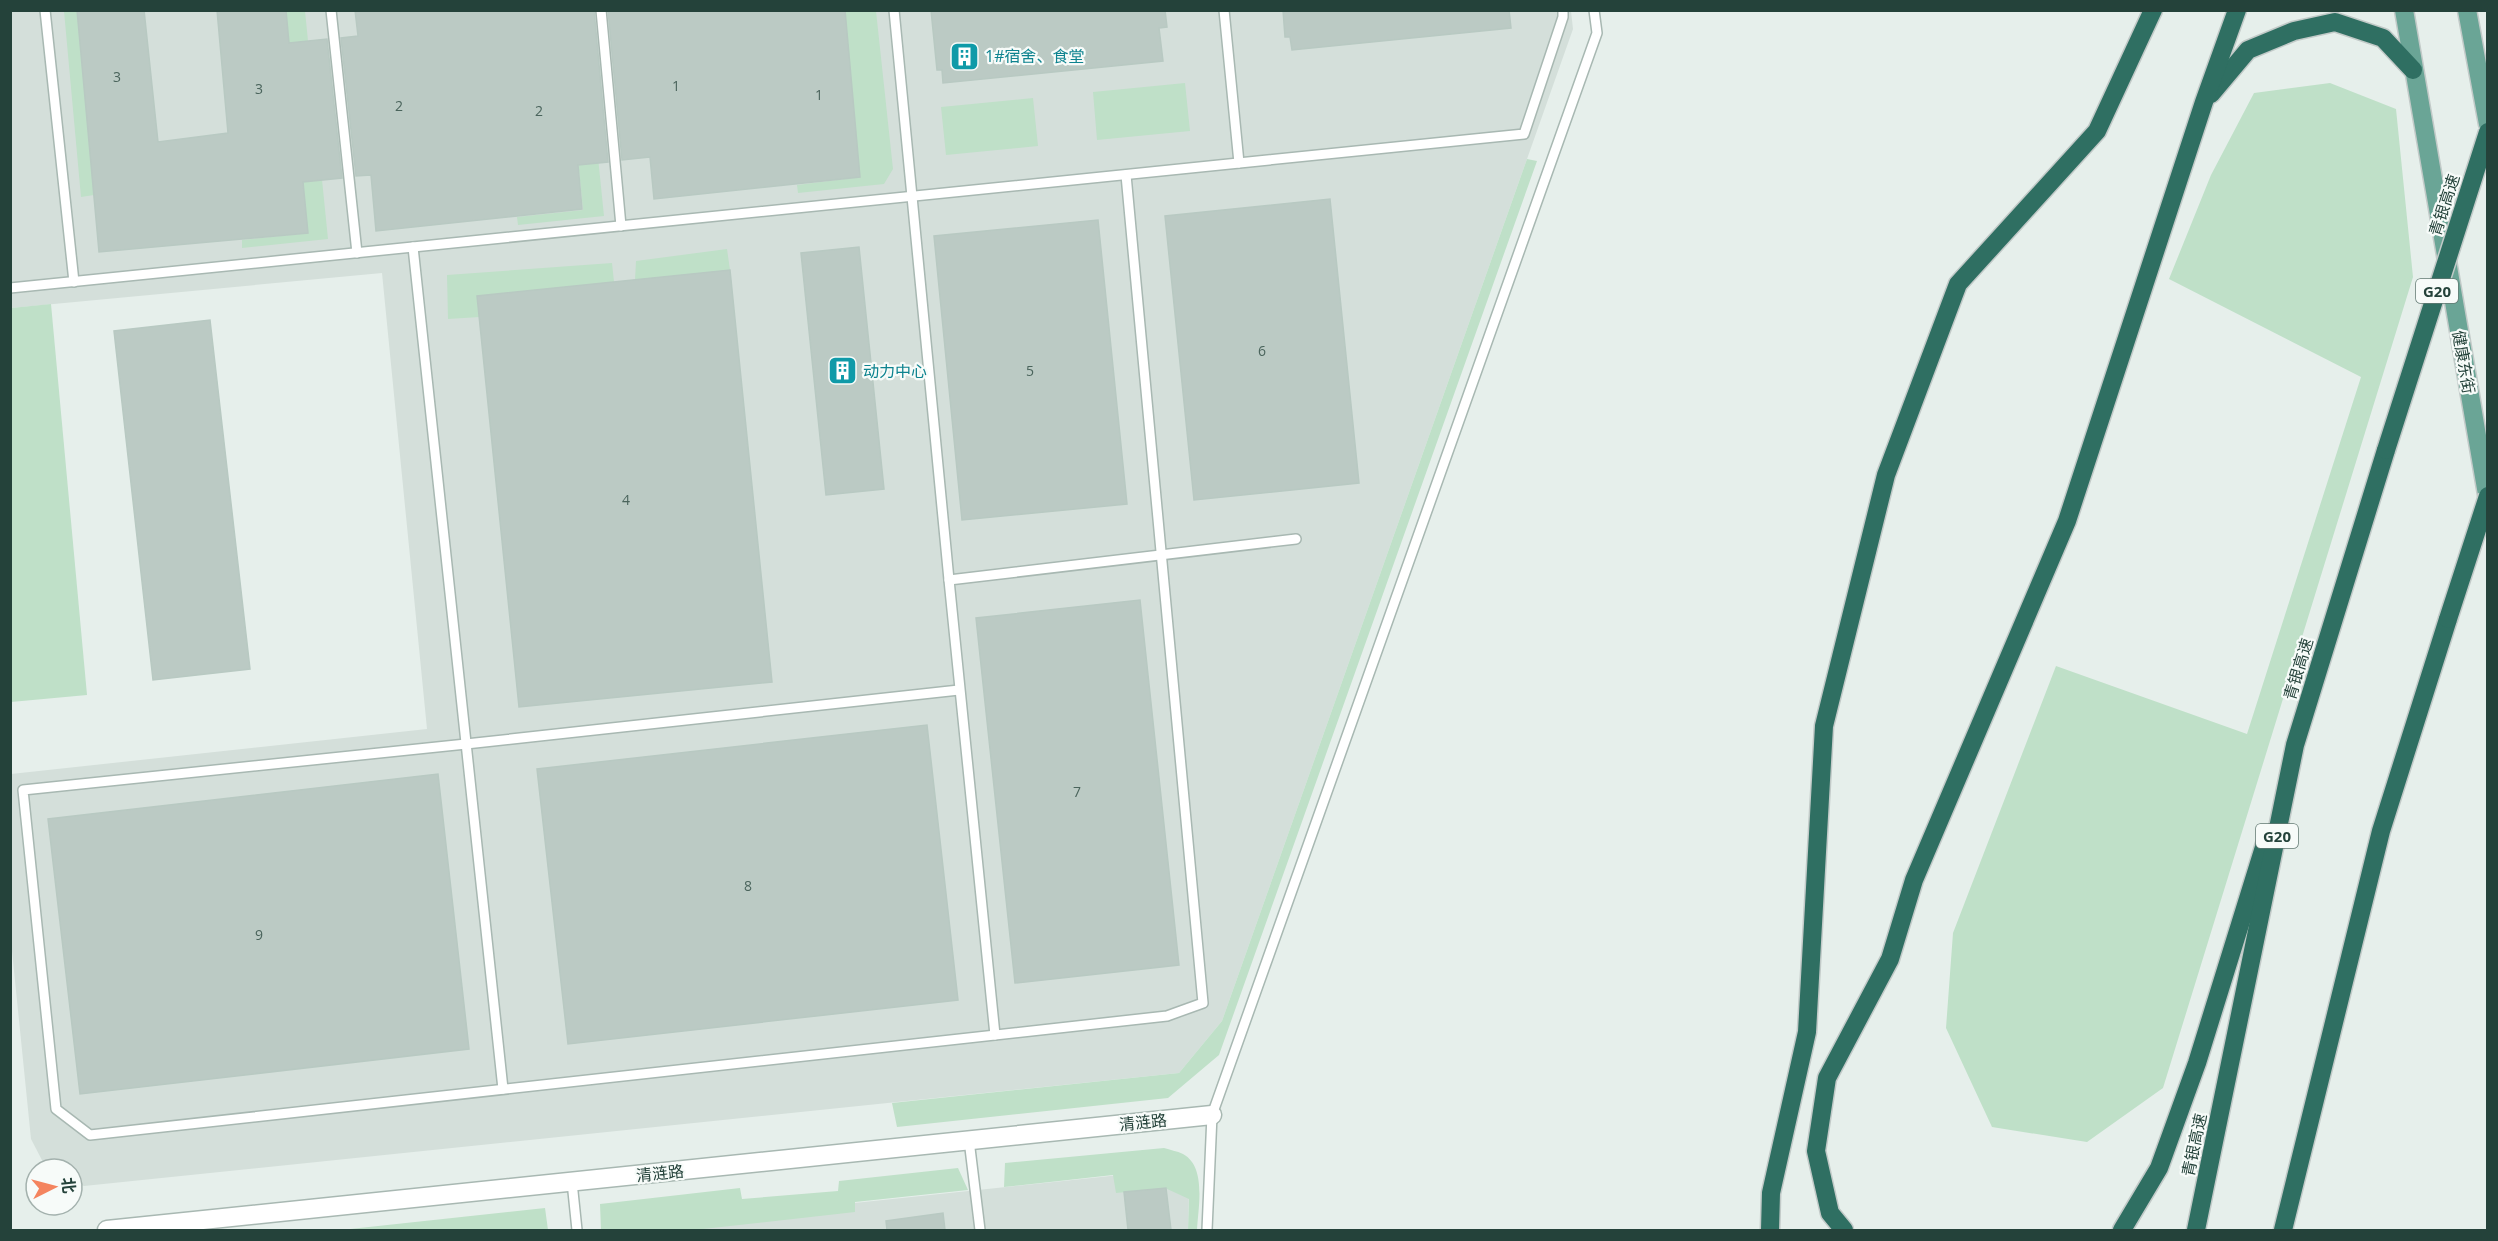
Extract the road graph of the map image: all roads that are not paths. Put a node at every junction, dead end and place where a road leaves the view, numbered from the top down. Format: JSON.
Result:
{"nodes":[{"id":1,"x":45,"y":10,"type":"edge"},
{"id":2,"x":331,"y":10,"type":"edge"},
{"id":3,"x":601,"y":10,"type":"edge"},
{"id":4,"x":894,"y":10,"type":"edge"},
{"id":5,"x":1224,"y":10,"type":"edge"},
{"id":6,"x":1563,"y":10,"type":"edge"},
{"id":7,"x":1594,"y":10,"type":"edge"},
{"id":8,"x":2152,"y":10,"type":"edge"},
{"id":9,"x":2236,"y":10,"type":"edge"},
{"id":10,"x":2404,"y":10,"type":"edge"},
{"id":11,"x":2467,"y":10,"type":"edge"},
{"id":12,"x":2413,"y":70,"type":"junction"},
{"id":13,"x":2204,"y":102,"type":"junction"},
{"id":14,"x":2487,"y":124,"type":"edge"},
{"id":15,"x":2487,"y":132,"type":"edge"},
{"id":16,"x":1239,"y":163,"type":"junction"},
{"id":17,"x":1126,"y":175,"type":"junction"},
{"id":18,"x":911,"y":198,"type":"junction"},
{"id":19,"x":621,"y":226,"type":"junction"},
{"id":20,"x":413,"y":247,"type":"junction"},
{"id":21,"x":357,"y":253,"type":"junction"},
{"id":22,"x":74,"y":282,"type":"junction"},
{"id":23,"x":10,"y":288,"type":"edge"},
{"id":24,"x":2487,"y":498,"type":"edge"},
{"id":25,"x":1296,"y":539,"type":"dead end"},
{"id":26,"x":1161,"y":555,"type":"junction"},
{"id":27,"x":949,"y":580,"type":"junction"},
{"id":28,"x":959,"y":690,"type":"junction"},
{"id":29,"x":466,"y":744,"type":"junction"},
{"id":30,"x":2295,"y":745,"type":"junction"},
{"id":31,"x":995,"y":1035,"type":"junction"},
{"id":32,"x":503,"y":1089,"type":"junction"},
{"id":33,"x":1212,"y":1115,"type":"junction"},
{"id":34,"x":969,"y":1140,"type":"junction"},
{"id":35,"x":572,"y":1182,"type":"junction"},
{"id":36,"x":107,"y":1230,"type":"edge"},
{"id":37,"x":577,"y":1230,"type":"edge"},
{"id":38,"x":980,"y":1230,"type":"edge"},
{"id":39,"x":1208,"y":1230,"type":"edge"},
{"id":40,"x":1770,"y":1230,"type":"edge"},
{"id":41,"x":1844,"y":1230,"type":"edge"},
{"id":42,"x":2122,"y":1230,"type":"edge"},
{"id":43,"x":2196,"y":1230,"type":"edge"},
{"id":44,"x":2283,"y":1230,"type":"edge"}],
"edges":[{"from":1,"to":22,"type":"lane"},
{"from":2,"to":21,"type":"lane"},
{"from":3,"to":19,"type":"lane"},
{"from":4,"to":18,"type":"lane"},
{"from":5,"to":16,"type":"lane"},
{"from":6,"to":16,"type":"lane"},
{"from":7,"to":33,"type":"lane"},
{"from":8,"to":40,"type":"highway"},
{"from":9,"to":13,"type":"highway"},
{"from":10,"to":12,"type":"main road","name":"健康东街"},
{"from":11,"to":14,"type":"main road"},
{"from":12,"to":13,"type":"highway"},
{"from":12,"to":24,"type":"main road","name":"健康东街"},
{"from":13,"to":41,"type":"highway"},
{"from":15,"to":30,"type":"highway","name":"青银高速","number":"G20","bridge":true},
{"from":16,"to":17,"type":"lane"},
{"from":17,"to":18,"type":"lane"},
{"from":17,"to":26,"type":"lane"},
{"from":18,"to":19,"type":"lane"},
{"from":18,"to":27,"type":"lane"},
{"from":19,"to":20,"type":"lane"},
{"from":20,"to":21,"type":"lane"},
{"from":20,"to":29,"type":"lane"},
{"from":21,"to":22,"type":"lane"},
{"from":22,"to":23,"type":"lane"},
{"from":24,"to":44,"type":"highway","bridge":true},
{"from":25,"to":26,"type":"lane"},
{"from":26,"to":27,"type":"lane"},
{"from":26,"to":31,"type":"lane"},
{"from":27,"to":28,"type":"lane"},
{"from":28,"to":29,"type":"lane"},
{"from":28,"to":31,"type":"lane"},
{"from":29,"to":32,"type":"lane"},
{"from":29,"to":32,"type":"lane"},
{"from":30,"to":42,"type":"highway"},
{"from":30,"to":43,"type":"highway","name":"青银高速","number":"G20"},
{"from":31,"to":32,"type":"lane"},
{"from":33,"to":34,"type":"street","name":"清涟路"},
{"from":33,"to":39,"type":"lane"},
{"from":34,"to":35,"type":"street","name":"清涟路"},
{"from":34,"to":38,"type":"lane"},
{"from":35,"to":36,"type":"street","name":"清涟路"},
{"from":35,"to":37,"type":"lane"}]}
